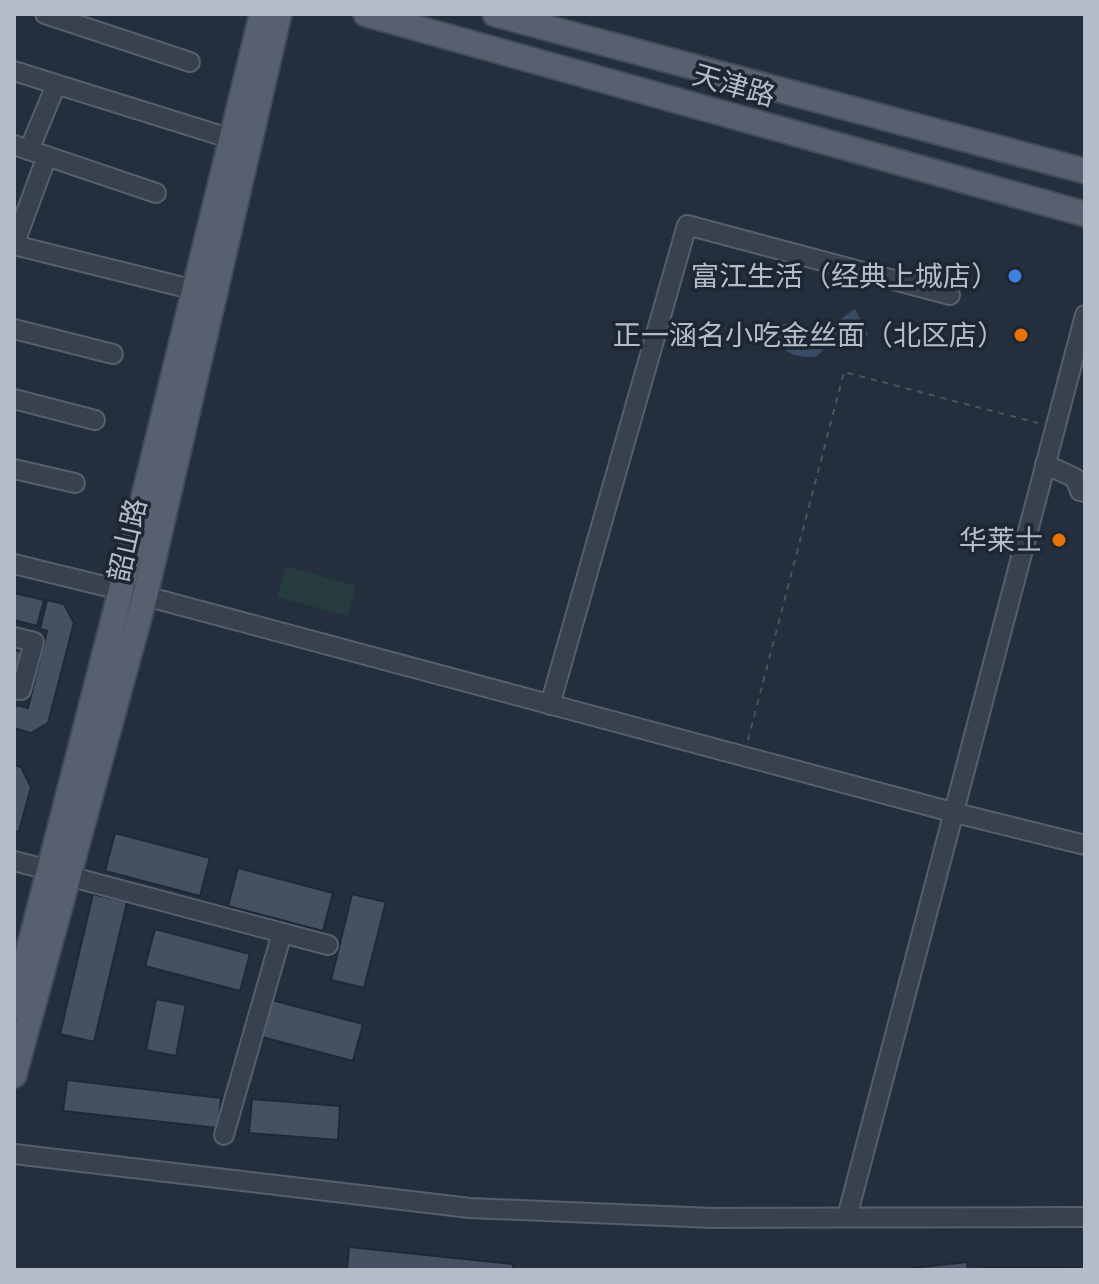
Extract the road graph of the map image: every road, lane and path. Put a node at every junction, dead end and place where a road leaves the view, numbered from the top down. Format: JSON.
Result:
{"nodes":[{"id":1,"x":45,"y":14,"type":"edge"},
{"id":2,"x":262,"y":14,"type":"edge"},
{"id":3,"x":279,"y":14,"type":"edge"},
{"id":4,"x":366,"y":14,"type":"edge"},
{"id":5,"x":495,"y":14,"type":"edge"},
{"id":6,"x":65,"y":17,"type":"edge"},
{"id":7,"x":190,"y":62,"type":"dead end"},
{"id":8,"x":14,"y":71,"type":"edge"},
{"id":9,"x":56,"y":85,"type":"junction"},
{"id":10,"x":232,"y":139,"type":"junction"},
{"id":11,"x":30,"y":150,"type":"edge"},
{"id":12,"x":1085,"y":171,"type":"edge"},
{"id":13,"x":156,"y":193,"type":"dead end"},
{"id":14,"x":22,"y":201,"type":"edge"},
{"id":15,"x":1085,"y":214,"type":"edge"},
{"id":16,"x":14,"y":245,"type":"edge"},
{"id":17,"x":195,"y":290,"type":"junction"},
{"id":18,"x":950,"y":295,"type":"dead end"},
{"id":19,"x":1085,"y":315,"type":"edge"},
{"id":20,"x":14,"y":329,"type":"edge"},
{"id":21,"x":113,"y":354,"type":"dead end"},
{"id":22,"x":14,"y":399,"type":"edge"},
{"id":23,"x":95,"y":420,"type":"dead end"},
{"id":24,"x":1055,"y":427,"type":"junction"},
{"id":25,"x":1045,"y":464,"type":"junction"},
{"id":26,"x":14,"y":469,"type":"edge"},
{"id":27,"x":75,"y":483,"type":"dead end"},
{"id":28,"x":1085,"y":492,"type":"edge"},
{"id":29,"x":14,"y":564,"type":"edge"},
{"id":30,"x":121,"y":590,"type":"junction"},
{"id":31,"x":145,"y":596,"type":"junction"},
{"id":32,"x":14,"y":637,"type":"edge"},
{"id":33,"x":14,"y":689,"type":"edge"},
{"id":34,"x":550,"y":705,"type":"junction"},
{"id":35,"x":743,"y":757,"type":"junction"},
{"id":36,"x":952,"y":812,"type":"junction"},
{"id":37,"x":1085,"y":845,"type":"edge"},
{"id":38,"x":14,"y":861,"type":"edge"},
{"id":39,"x":59,"y":873,"type":"junction"},
{"id":40,"x":282,"y":933,"type":"junction"},
{"id":41,"x":328,"y":945,"type":"dead end"},
{"id":42,"x":14,"y":1007,"type":"edge"},
{"id":43,"x":14,"y":1075,"type":"edge"},
{"id":44,"x":224,"y":1135,"type":"dead end"},
{"id":45,"x":14,"y":1154,"type":"edge"},
{"id":46,"x":847,"y":1217,"type":"junction"},
{"id":47,"x":1085,"y":1217,"type":"edge"}],
"edges":[{"from":1,"to":6,"type":"street"},
{"from":2,"to":10,"type":"main road","name":"韶山路"},
{"from":3,"to":31,"type":"main road","name":"韶山路"},
{"from":4,"to":15,"type":"main road","name":"天津路"},
{"from":5,"to":12,"type":"main road","name":"天津路"},
{"from":6,"to":7,"type":"street"},
{"from":8,"to":9,"type":"street"},
{"from":9,"to":10,"type":"street"},
{"from":9,"to":11,"type":"street"},
{"from":10,"to":17,"type":"main road","name":"韶山路"},
{"from":11,"to":13,"type":"street"},
{"from":11,"to":14,"type":"street"},
{"from":14,"to":16,"type":"street"},
{"from":16,"to":17,"type":"street"},
{"from":17,"to":30,"type":"main road","name":"韶山路"},
{"from":18,"to":34,"type":"street"},
{"from":19,"to":24,"type":"street"},
{"from":20,"to":21,"type":"street"},
{"from":22,"to":23,"type":"street"},
{"from":24,"to":25,"type":"street"},
{"from":24,"to":35,"type":"path"},
{"from":25,"to":28,"type":"street"},
{"from":25,"to":36,"type":"street"},
{"from":26,"to":27,"type":"street"},
{"from":29,"to":30,"type":"street"},
{"from":30,"to":31,"type":"street"},
{"from":30,"to":39,"type":"main road","name":"韶山路"},
{"from":31,"to":34,"type":"street"},
{"from":31,"to":39,"type":"main road","name":"韶山路"},
{"from":32,"to":33,"type":"street"},
{"from":34,"to":35,"type":"street"},
{"from":35,"to":36,"type":"street"},
{"from":36,"to":37,"type":"street"},
{"from":36,"to":46,"type":"street"},
{"from":38,"to":39,"type":"street"},
{"from":39,"to":40,"type":"street"},
{"from":39,"to":42,"type":"main road","name":"韶山路"},
{"from":39,"to":43,"type":"main road","name":"韶山路"},
{"from":40,"to":41,"type":"street"},
{"from":40,"to":44,"type":"street"},
{"from":45,"to":46,"type":"street"},
{"from":46,"to":47,"type":"street"}]}
